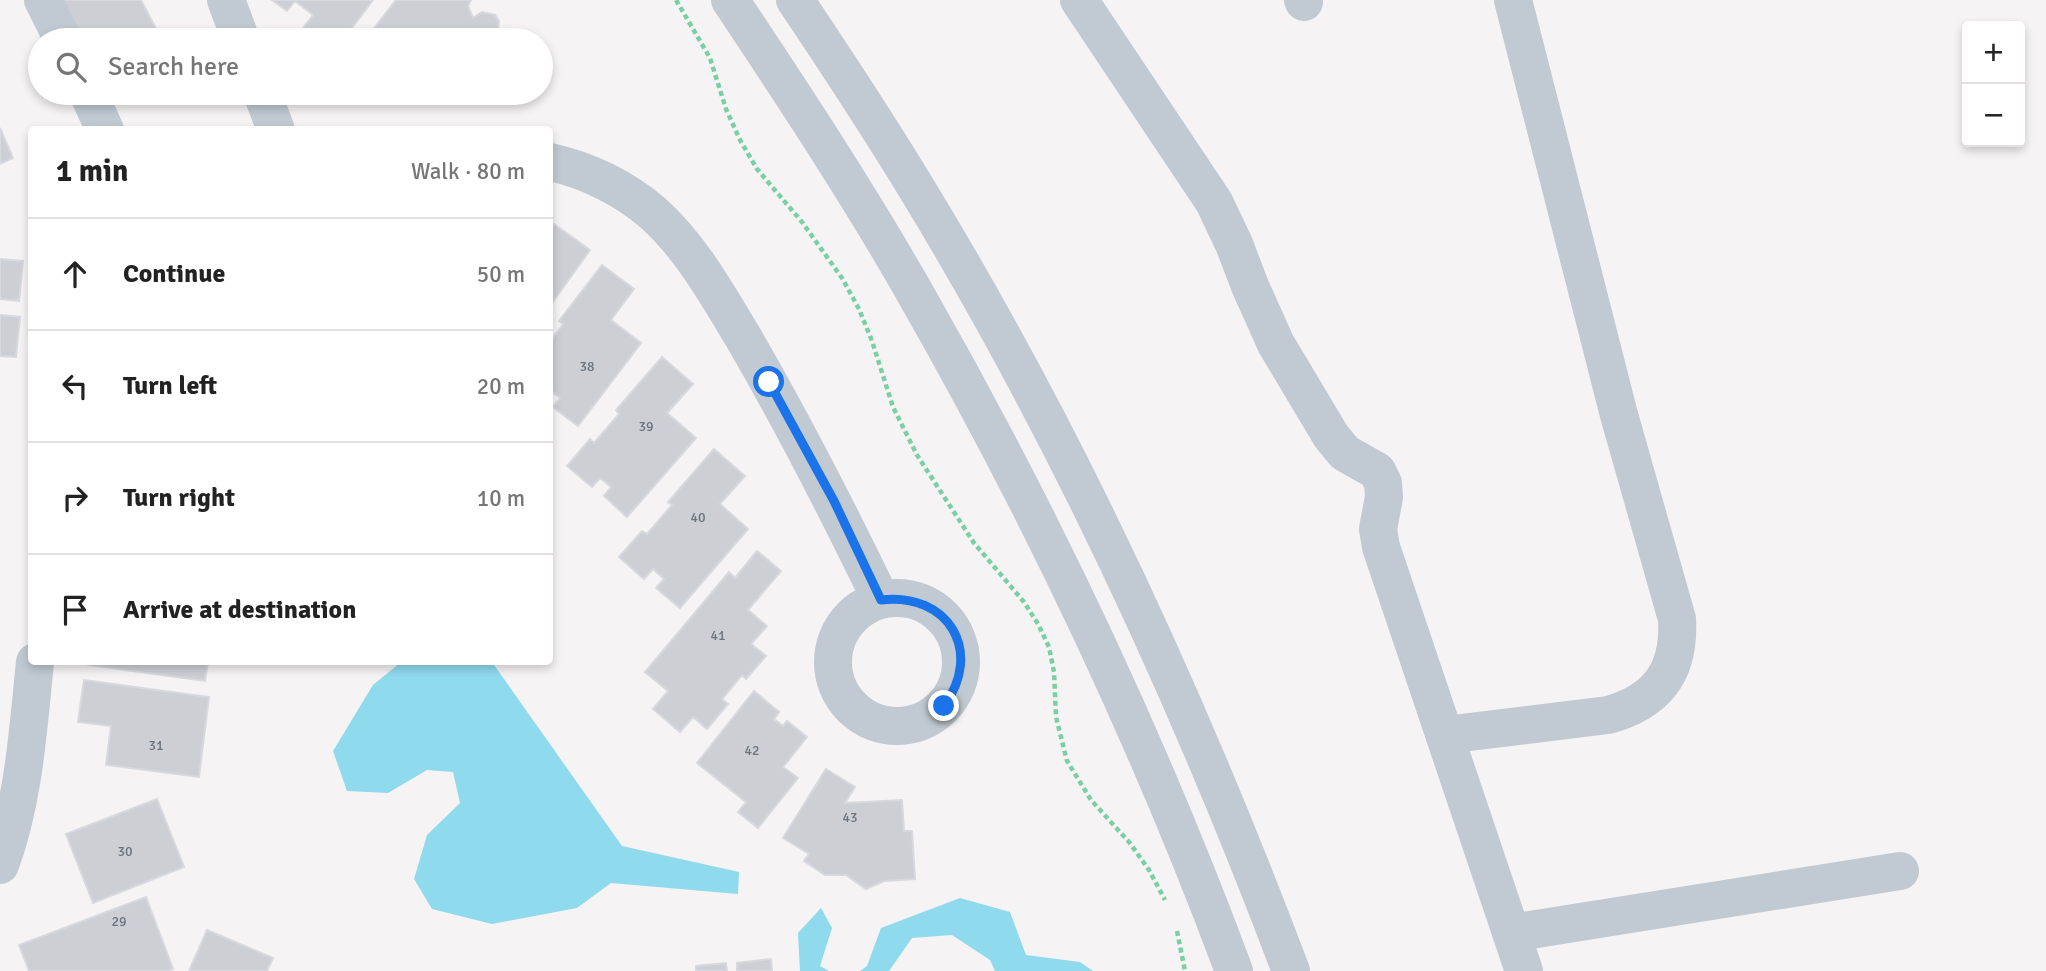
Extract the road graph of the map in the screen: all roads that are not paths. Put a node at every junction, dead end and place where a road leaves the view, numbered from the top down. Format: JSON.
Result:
{"nodes":[{"id":1,"x":43,"y":0,"type":"edge"},
{"id":2,"x":226,"y":0,"type":"edge"},
{"id":3,"x":730,"y":0,"type":"edge"},
{"id":4,"x":795,"y":0,"type":"edge"},
{"id":5,"x":1079,"y":0,"type":"edge"},
{"id":6,"x":1513,"y":0,"type":"edge"},
{"id":7,"x":56,"y":28,"type":"edge"},
{"id":8,"x":237,"y":28,"type":"edge"},
{"id":9,"x":94,"y":105,"type":"edge"},
{"id":10,"x":267,"y":105,"type":"edge"},
{"id":11,"x":103,"y":126,"type":"edge"},
{"id":12,"x":274,"y":126,"type":"edge"},
{"id":13,"x":553,"y":163,"type":"edge"},
{"id":14,"x":881,"y":600,"type":"dead end"},
{"id":15,"x":36,"y":665,"type":"edge"},
{"id":16,"x":1445,"y":735,"type":"junction"},
{"id":17,"x":0,"y":865,"type":"edge"},
{"id":18,"x":1900,"y":871,"type":"dead end"},
{"id":19,"x":1511,"y":933,"type":"junction"},
{"id":20,"x":1234,"y":971,"type":"edge"},
{"id":21,"x":1291,"y":971,"type":"edge"},
{"id":22,"x":1524,"y":971,"type":"edge"}],
"edges":[{"from":1,"to":7,"type":"street"},
{"from":2,"to":8,"type":"street"},
{"from":3,"to":20,"type":"street"},
{"from":4,"to":21,"type":"street"},
{"from":5,"to":16,"type":"street"},
{"from":6,"to":16,"type":"street"},
{"from":9,"to":11,"type":"street"},
{"from":10,"to":12,"type":"street"},
{"from":13,"to":14,"type":"street"},
{"from":15,"to":17,"type":"street"},
{"from":16,"to":19,"type":"street"},
{"from":18,"to":19,"type":"street"},
{"from":19,"to":22,"type":"street"}]}
